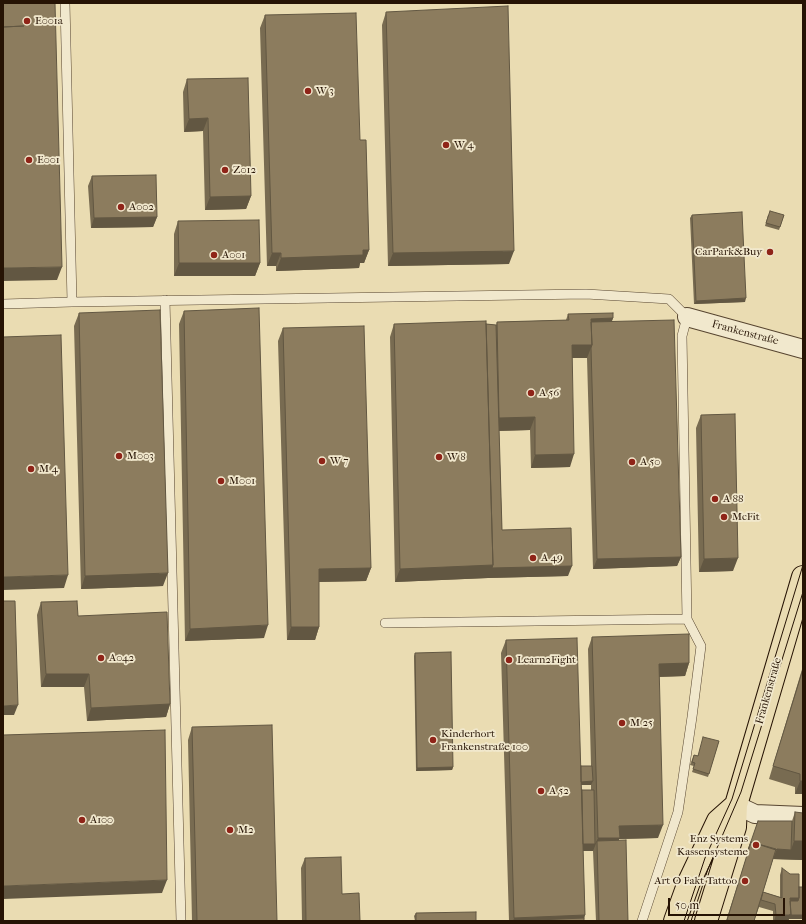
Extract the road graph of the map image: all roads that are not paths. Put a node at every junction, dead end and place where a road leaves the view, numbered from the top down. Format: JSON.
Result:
{"nodes":[{"id":1,"x":65,"y":3,"type":"edge"},
{"id":2,"x":165,"y":300,"type":"junction"},
{"id":3,"x":72,"y":302,"type":"junction"},
{"id":4,"x":3,"y":304,"type":"edge"},
{"id":5,"x":688,"y":317,"type":"junction"},
{"id":6,"x":803,"y":349,"type":"edge"},
{"id":7,"x":803,"y":577,"type":"edge"},
{"id":8,"x":687,"y":619,"type":"junction"},
{"id":9,"x":385,"y":623,"type":"dead end"},
{"id":10,"x":736,"y":805,"type":"junction"},
{"id":11,"x":803,"y":816,"type":"edge"},
{"id":12,"x":181,"y":921,"type":"edge"},
{"id":13,"x":642,"y":921,"type":"edge"},
{"id":14,"x":674,"y":921,"type":"edge"},
{"id":15,"x":706,"y":921,"type":"edge"}],
"edges":[{"from":1,"to":3,"type":"lane"},
{"from":2,"to":3,"type":"lane"},
{"from":2,"to":5,"type":"lane"},
{"from":2,"to":12,"type":"lane"},
{"from":3,"to":4,"type":"lane"},
{"from":5,"to":6,"type":"street","name":"Frankenstraße"},
{"from":5,"to":8,"type":"lane"},
{"from":7,"to":10,"type":"main road","name":"Frankenstraße"},
{"from":8,"to":9,"type":"lane"},
{"from":8,"to":13,"type":"lane"},
{"from":10,"to":11,"type":"street"},
{"from":10,"to":14,"type":"main road"},
{"from":10,"to":15,"type":"main road","name":"Frankenstraße"}]}
